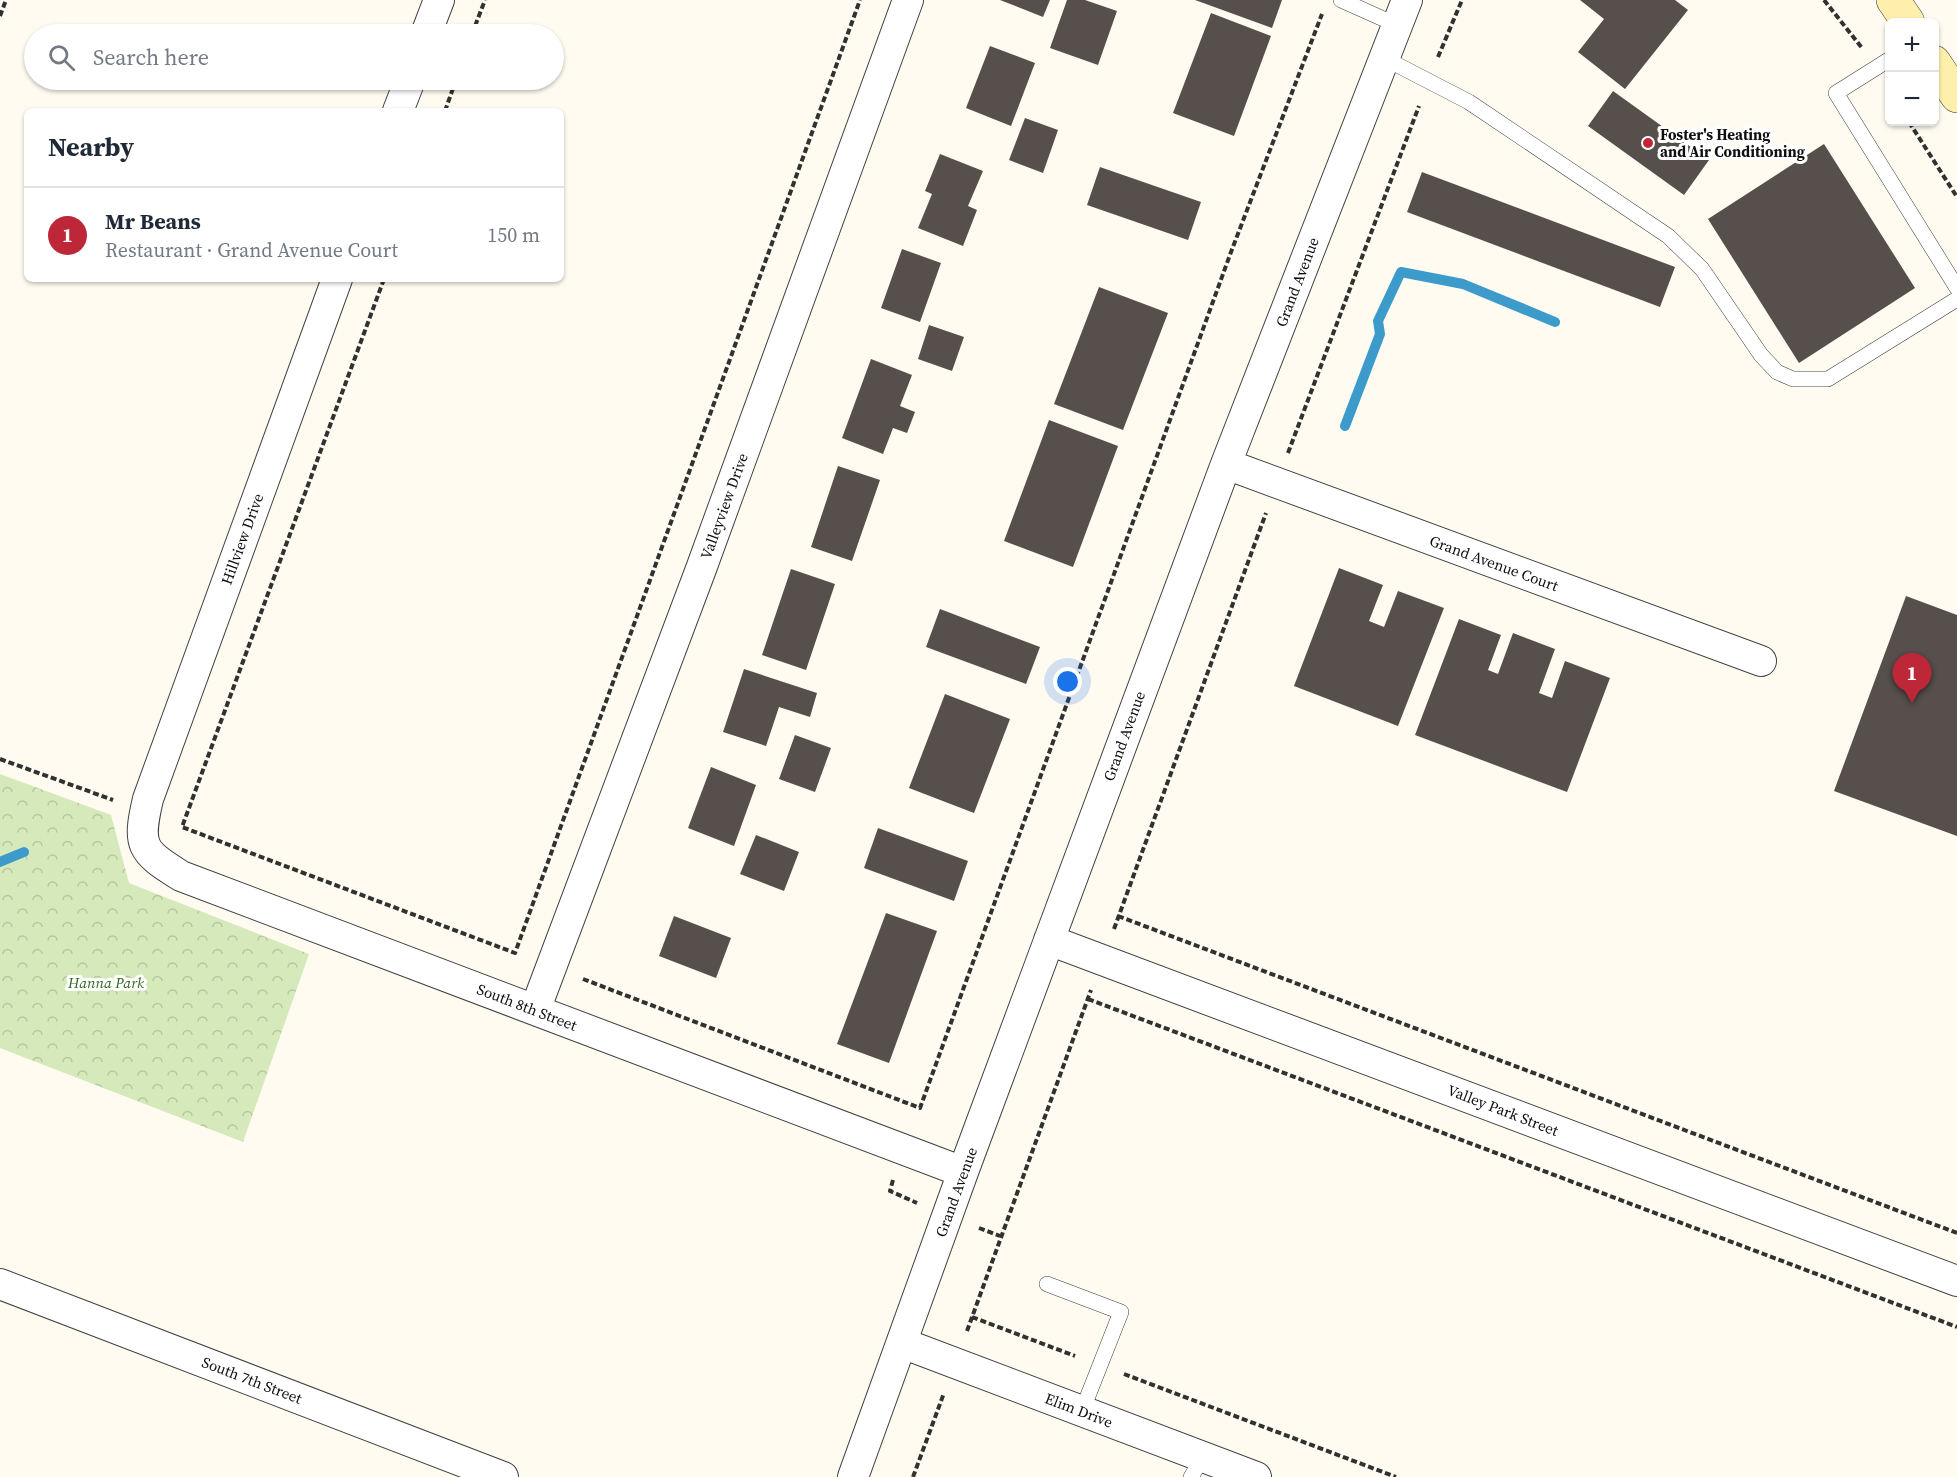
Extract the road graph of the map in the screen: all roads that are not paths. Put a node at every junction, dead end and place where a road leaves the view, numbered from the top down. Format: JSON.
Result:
{"nodes":[{"id":1,"x":439,"y":0,"type":"edge"},
{"id":2,"x":908,"y":0,"type":"edge"},
{"id":3,"x":1341,"y":0,"type":"edge"},
{"id":4,"x":1893,"y":0,"type":"edge"},
{"id":5,"x":1402,"y":13,"type":"edge"},
{"id":6,"x":1905,"y":18,"type":"edge"},
{"id":7,"x":430,"y":24,"type":"edge"},
{"id":8,"x":1384,"y":58,"type":"junction"},
{"id":9,"x":1885,"y":62,"type":"edge"},
{"id":10,"x":406,"y":90,"type":"edge"},
{"id":11,"x":399,"y":108,"type":"edge"},
{"id":12,"x":336,"y":282,"type":"edge"},
{"id":13,"x":1957,"y":288,"type":"edge"},
{"id":14,"x":1957,"y":298,"type":"edge"},
{"id":15,"x":1226,"y":464,"type":"junction"},
{"id":16,"x":1761,"y":662,"type":"dead end"},
{"id":17,"x":146,"y":805,"type":"joint"},
{"id":18,"x":1049,"y":940,"type":"junction"},
{"id":19,"x":535,"y":1010,"type":"junction"},
{"id":20,"x":963,"y":1172,"type":"junction"},
{"id":21,"x":1957,"y":1281,"type":"edge"},
{"id":22,"x":0,"y":1284,"type":"edge"},
{"id":23,"x":1047,"y":1284,"type":"dead end"},
{"id":24,"x":902,"y":1343,"type":"junction"},
{"id":25,"x":1082,"y":1411,"type":"junction"},
{"id":26,"x":1197,"y":1467,"type":"edge"},
{"id":27,"x":503,"y":1477,"type":"edge"},
{"id":28,"x":853,"y":1477,"type":"edge"},
{"id":29,"x":1256,"y":1477,"type":"edge"}],
"edges":[{"from":1,"to":7,"type":"street"},
{"from":2,"to":19,"type":"street","name":"Valleyview Drive"},
{"from":3,"to":5,"type":"lane"},
{"from":4,"to":6,"type":"street"},
{"from":5,"to":8,"type":"street","name":"Grand Avenue"},
{"from":8,"to":14,"type":"lane"},
{"from":8,"to":15,"type":"street","name":"Grand Avenue"},
{"from":9,"to":13,"type":"lane"},
{"from":10,"to":11,"type":"street"},
{"from":12,"to":17,"type":"street","name":"Hillview Drive"},
{"from":15,"to":16,"type":"street","name":"Grand Avenue Court"},
{"from":15,"to":18,"type":"street","name":"Grand Avenue"},
{"from":17,"to":19,"type":"street","name":"South 8th Street"},
{"from":18,"to":20,"type":"street","name":"Grand Avenue"},
{"from":18,"to":21,"type":"street","name":"Valley Park Street"},
{"from":19,"to":20,"type":"street","name":"South 8th Street"},
{"from":20,"to":24,"type":"street","name":"Grand Avenue"},
{"from":22,"to":27,"type":"street","name":"South 7th Street"},
{"from":23,"to":25,"type":"lane"},
{"from":24,"to":25,"type":"street","name":"Elim Drive"},
{"from":24,"to":28,"type":"street","name":"Grand Avenue"},
{"from":25,"to":26,"type":"street","name":"Elim Drive"},
{"from":26,"to":29,"type":"street","name":"Elim Drive"}]}
